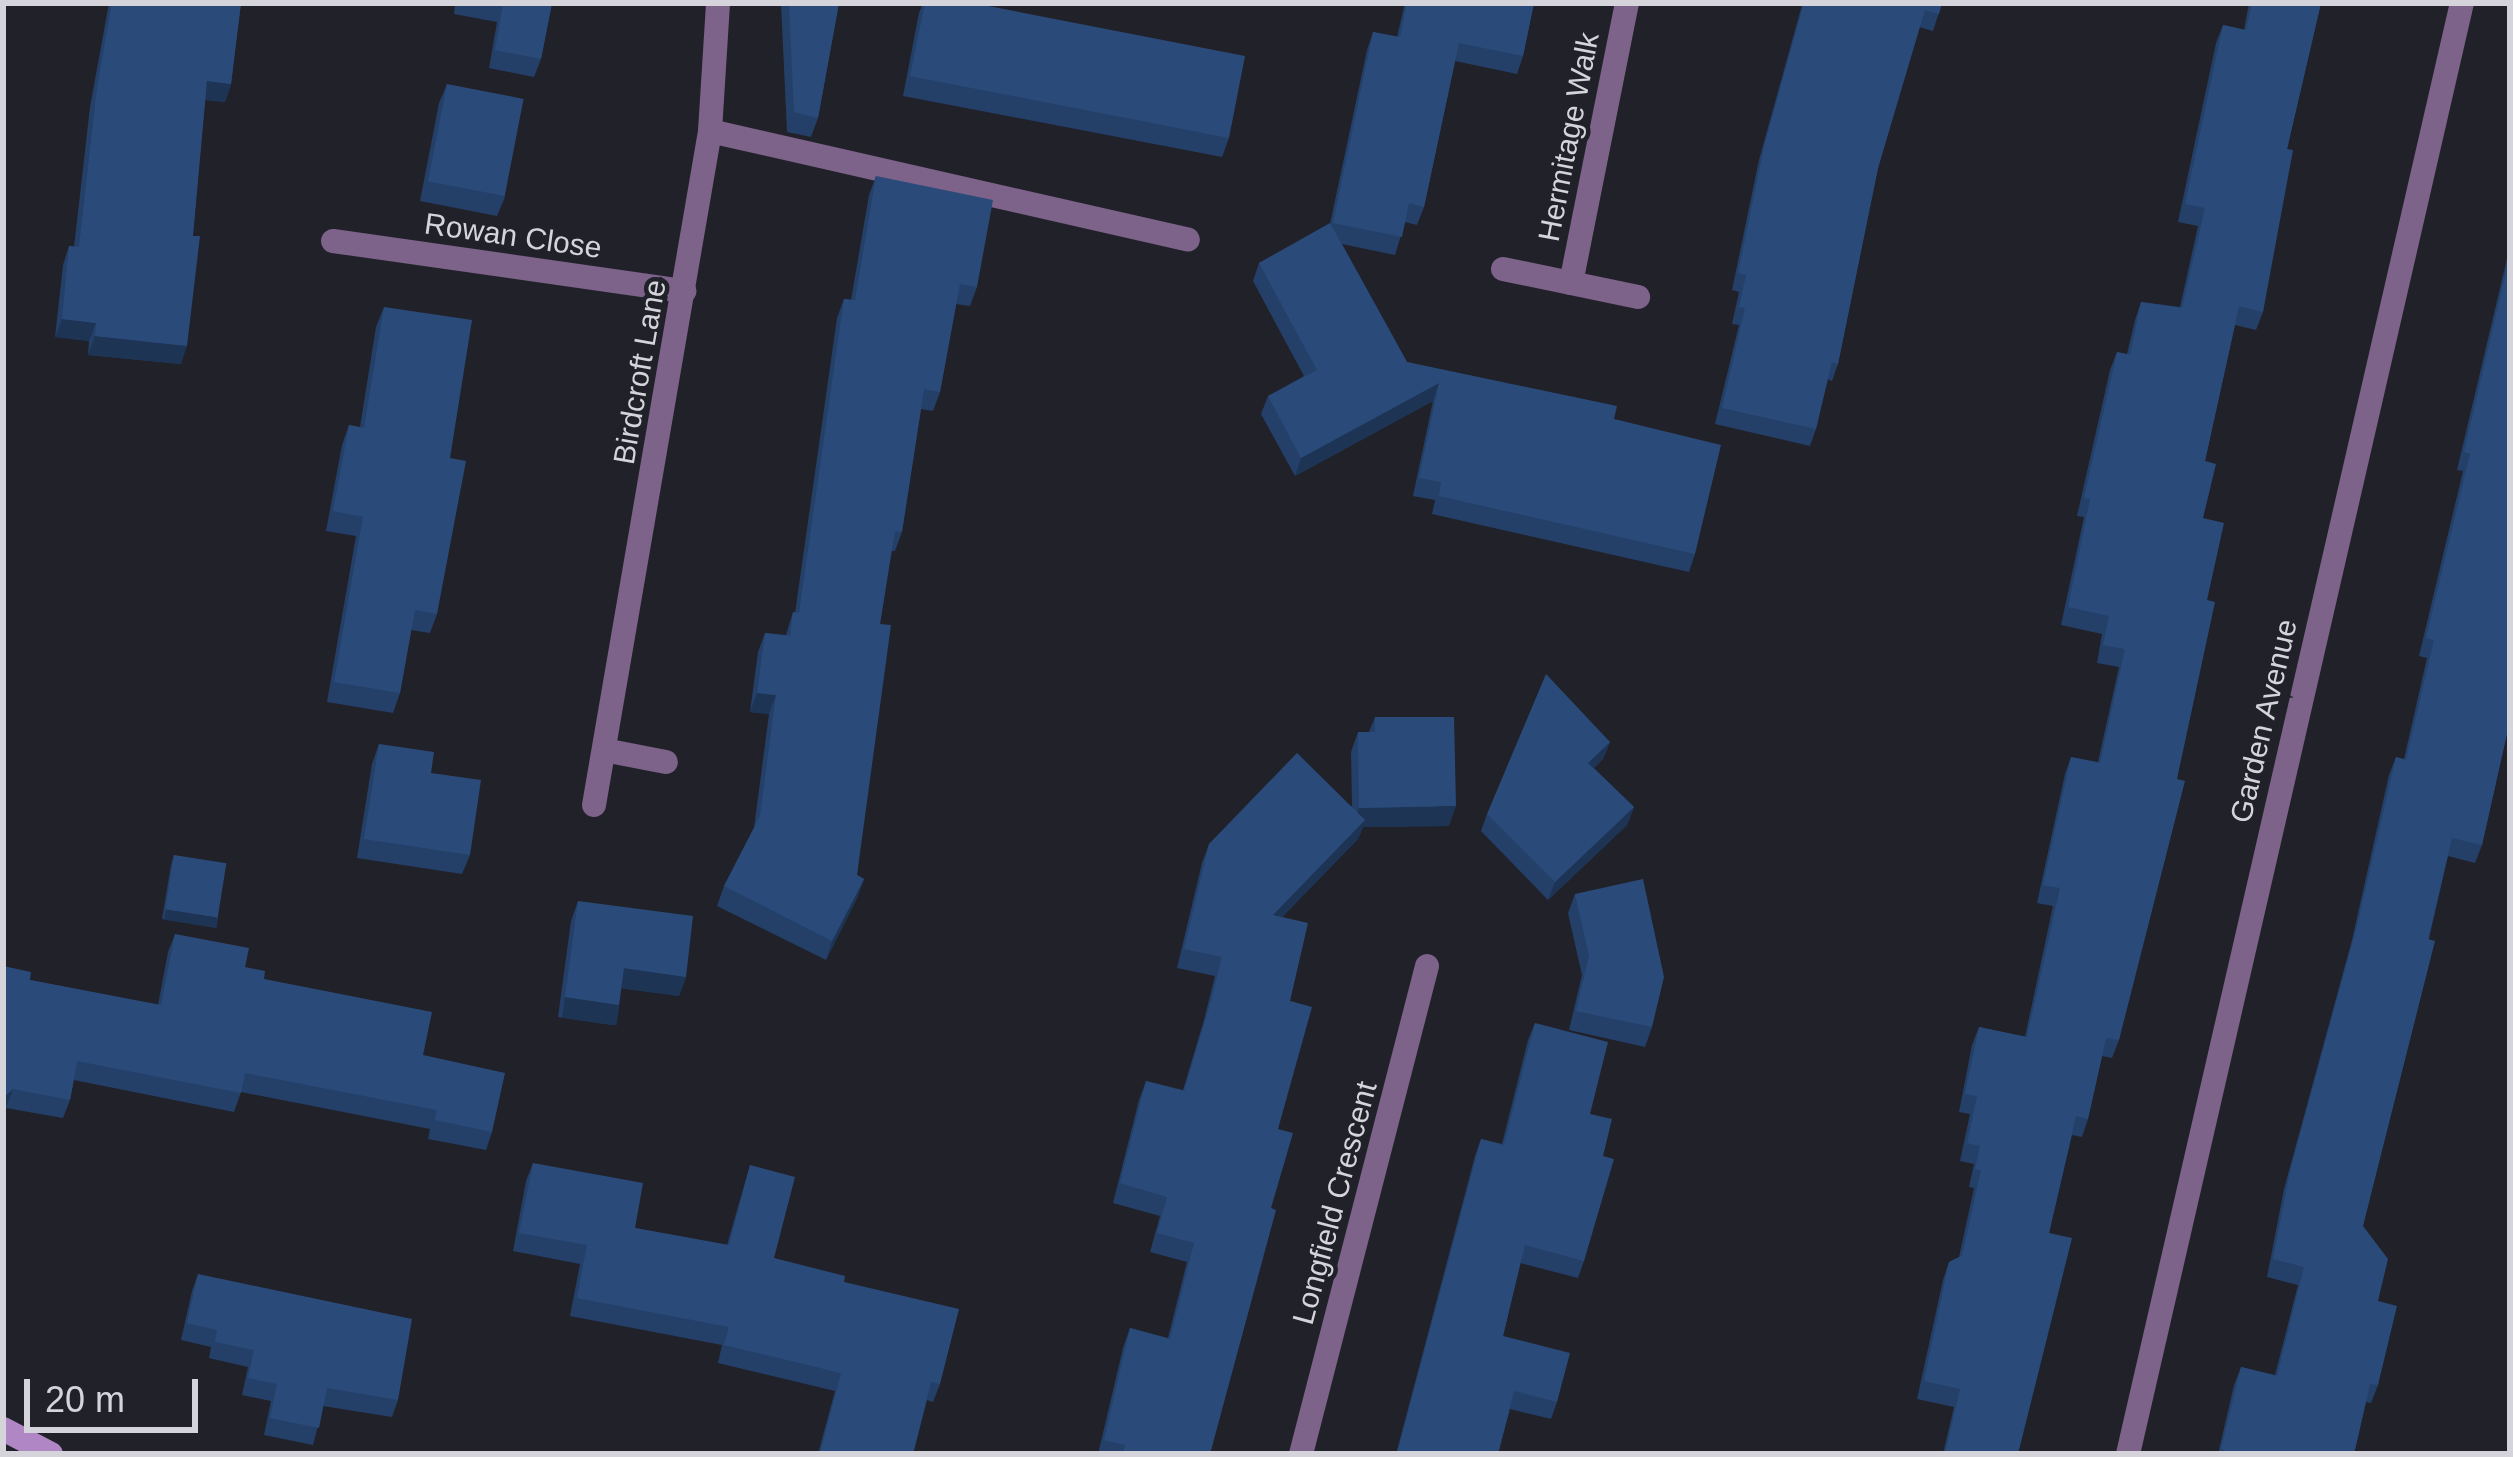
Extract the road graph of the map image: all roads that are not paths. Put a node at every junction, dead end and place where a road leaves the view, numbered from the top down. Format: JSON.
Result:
{"nodes":[{"id":1,"x":718,"y":3,"type":"edge"},
{"id":2,"x":1627,"y":3,"type":"edge"},
{"id":3,"x":2462,"y":3,"type":"edge"},
{"id":4,"x":710,"y":131,"type":"junction"},
{"id":5,"x":1188,"y":240,"type":"dead end"},
{"id":6,"x":333,"y":241,"type":"dead end"},
{"id":7,"x":1503,"y":268,"type":"dead end"},
{"id":8,"x":1570,"y":283,"type":"junction"},
{"id":9,"x":685,"y":291,"type":"junction"},
{"id":10,"x":1638,"y":297,"type":"dead end"},
{"id":11,"x":604,"y":750,"type":"junction"},
{"id":12,"x":666,"y":762,"type":"dead end"},
{"id":13,"x":594,"y":805,"type":"dead end"},
{"id":14,"x":1427,"y":967,"type":"dead end"},
{"id":15,"x":3,"y":1429,"type":"edge"},
{"id":16,"x":51,"y":1454,"type":"edge"},
{"id":17,"x":1301,"y":1454,"type":"edge"},
{"id":18,"x":2128,"y":1454,"type":"edge"}],
"edges":[{"from":1,"to":4,"type":"street","name":"Birdcroft Lane"},
{"from":2,"to":8,"type":"street","name":"Hermitage Walk"},
{"from":3,"to":18,"type":"street","name":"Garden Avenue"},
{"from":4,"to":5,"type":"street"},
{"from":4,"to":9,"type":"street","name":"Birdcroft Lane"},
{"from":6,"to":9,"type":"street","name":"Rowan Close"},
{"from":7,"to":8,"type":"street","name":"Hermitage Walk"},
{"from":8,"to":10,"type":"street","name":"Hermitage Walk"},
{"from":9,"to":11,"type":"street","name":"Birdcroft Lane"},
{"from":11,"to":12,"type":"street"},
{"from":11,"to":13,"type":"street","name":"Birdcroft Lane"},
{"from":14,"to":17,"type":"street","name":"Longfield Crescent"},
{"from":15,"to":16,"type":"street"}]}
